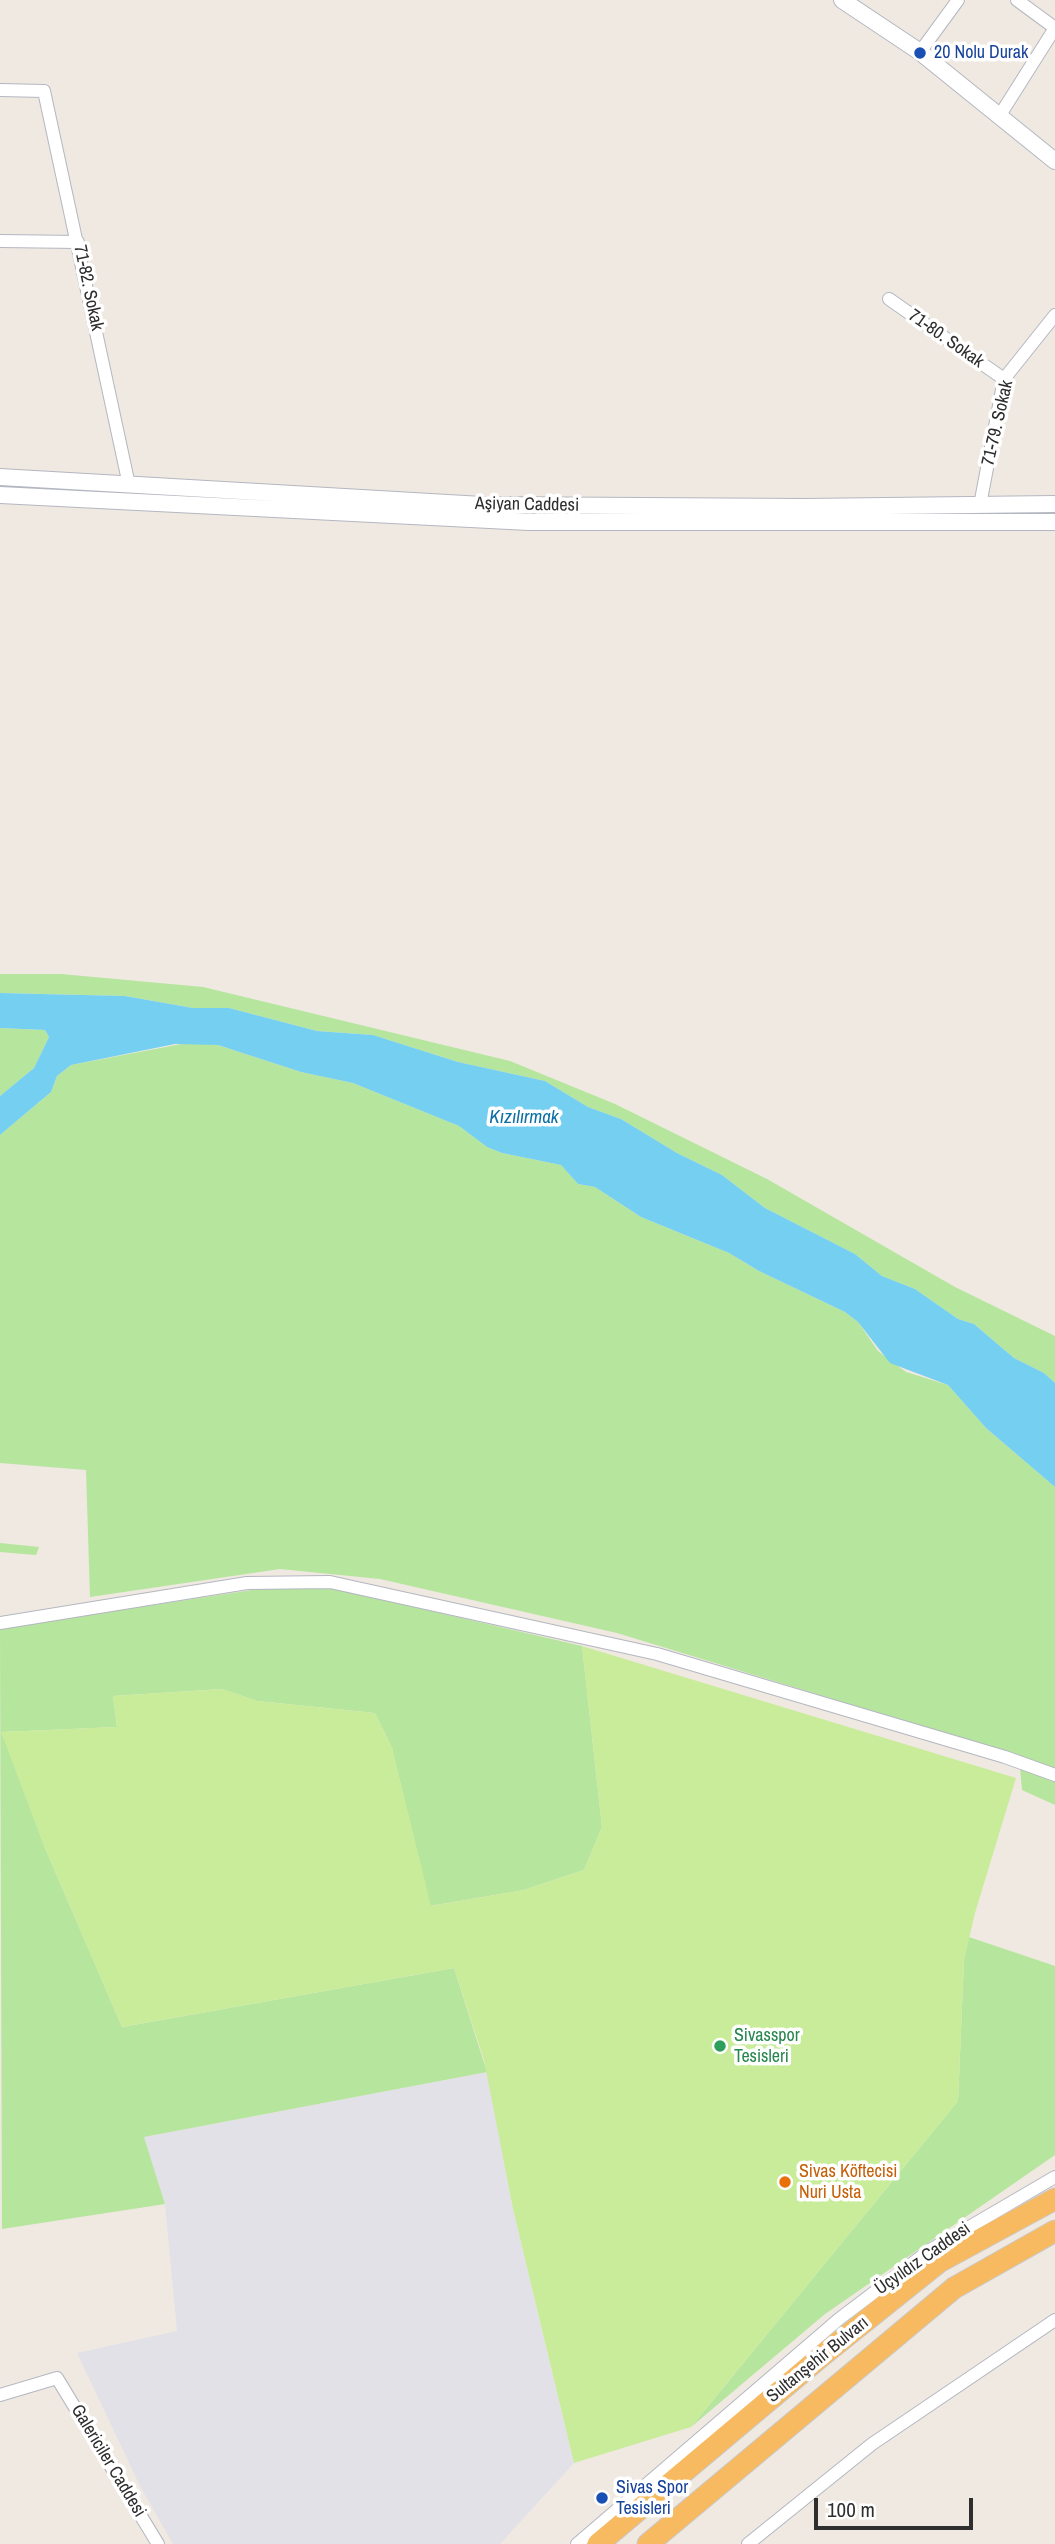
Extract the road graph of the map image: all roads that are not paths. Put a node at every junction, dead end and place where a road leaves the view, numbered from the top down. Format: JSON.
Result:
{"nodes":[{"id":1,"x":842,"y":0,"type":"edge"},
{"id":2,"x":958,"y":0,"type":"edge"},
{"id":3,"x":1017,"y":0,"type":"edge"},
{"id":4,"x":1055,"y":28,"type":"edge"},
{"id":5,"x":920,"y":52,"type":"junction"},
{"id":6,"x":0,"y":90,"type":"edge"},
{"id":7,"x":1000,"y":115,"type":"junction"},
{"id":8,"x":1055,"y":161,"type":"edge"},
{"id":9,"x":0,"y":241,"type":"edge"},
{"id":10,"x":78,"y":242,"type":"junction"},
{"id":11,"x":889,"y":299,"type":"dead end"},
{"id":12,"x":1055,"y":315,"type":"edge"},
{"id":13,"x":1004,"y":379,"type":"junction"},
{"id":14,"x":0,"y":477,"type":"edge"},
{"id":15,"x":129,"y":485,"type":"junction"},
{"id":16,"x":0,"y":495,"type":"edge"},
{"id":17,"x":980,"y":505,"type":"junction"},
{"id":18,"x":1055,"y":505,"type":"edge"},
{"id":19,"x":1055,"y":522,"type":"edge"},
{"id":20,"x":0,"y":1623,"type":"edge"},
{"id":21,"x":1055,"y":1775,"type":"edge"},
{"id":22,"x":1055,"y":2177,"type":"edge"},
{"id":23,"x":1055,"y":2199,"type":"edge"},
{"id":24,"x":1055,"y":2231,"type":"edge"},
{"id":25,"x":1055,"y":2320,"type":"edge"},
{"id":26,"x":0,"y":2395,"type":"edge"},
{"id":27,"x":158,"y":2544,"type":"edge"},
{"id":28,"x":577,"y":2544,"type":"edge"},
{"id":29,"x":598,"y":2544,"type":"edge"},
{"id":30,"x":648,"y":2544,"type":"edge"},
{"id":31,"x":748,"y":2544,"type":"edge"}],
"edges":[{"from":1,"to":5,"type":"street"},
{"from":2,"to":5,"type":"street"},
{"from":3,"to":4,"type":"street"},
{"from":4,"to":7,"type":"street"},
{"from":5,"to":7,"type":"street"},
{"from":6,"to":10,"type":"street","name":"71-82. Sokak"},
{"from":7,"to":8,"type":"street"},
{"from":9,"to":10,"type":"street"},
{"from":10,"to":15,"type":"street","name":"71-82. Sokak"},
{"from":11,"to":13,"type":"street","name":"71-80. Sokak"},
{"from":12,"to":13,"type":"street","name":"71-79. Sokak"},
{"from":13,"to":17,"type":"street","name":"71-79. Sokak"},
{"from":14,"to":15,"type":"street","name":"Aşiyan Caddesi"},
{"from":15,"to":17,"type":"street","name":"Aşiyan Caddesi"},
{"from":16,"to":19,"type":"street","name":"Aşiyan Caddesi"},
{"from":17,"to":18,"type":"street","name":"Aşiyan Caddesi"},
{"from":20,"to":21,"type":"street"},
{"from":22,"to":28,"type":"street","name":"Üçyıldız Caddesi"},
{"from":23,"to":29,"type":"highway","name":"Sultanşehir Bulvarı"},
{"from":24,"to":30,"type":"highway","name":"Sultanşehir Bulvarı"},
{"from":25,"to":31,"type":"street"},
{"from":26,"to":27,"type":"street","name":"Galericiler Caddesi"}]}
